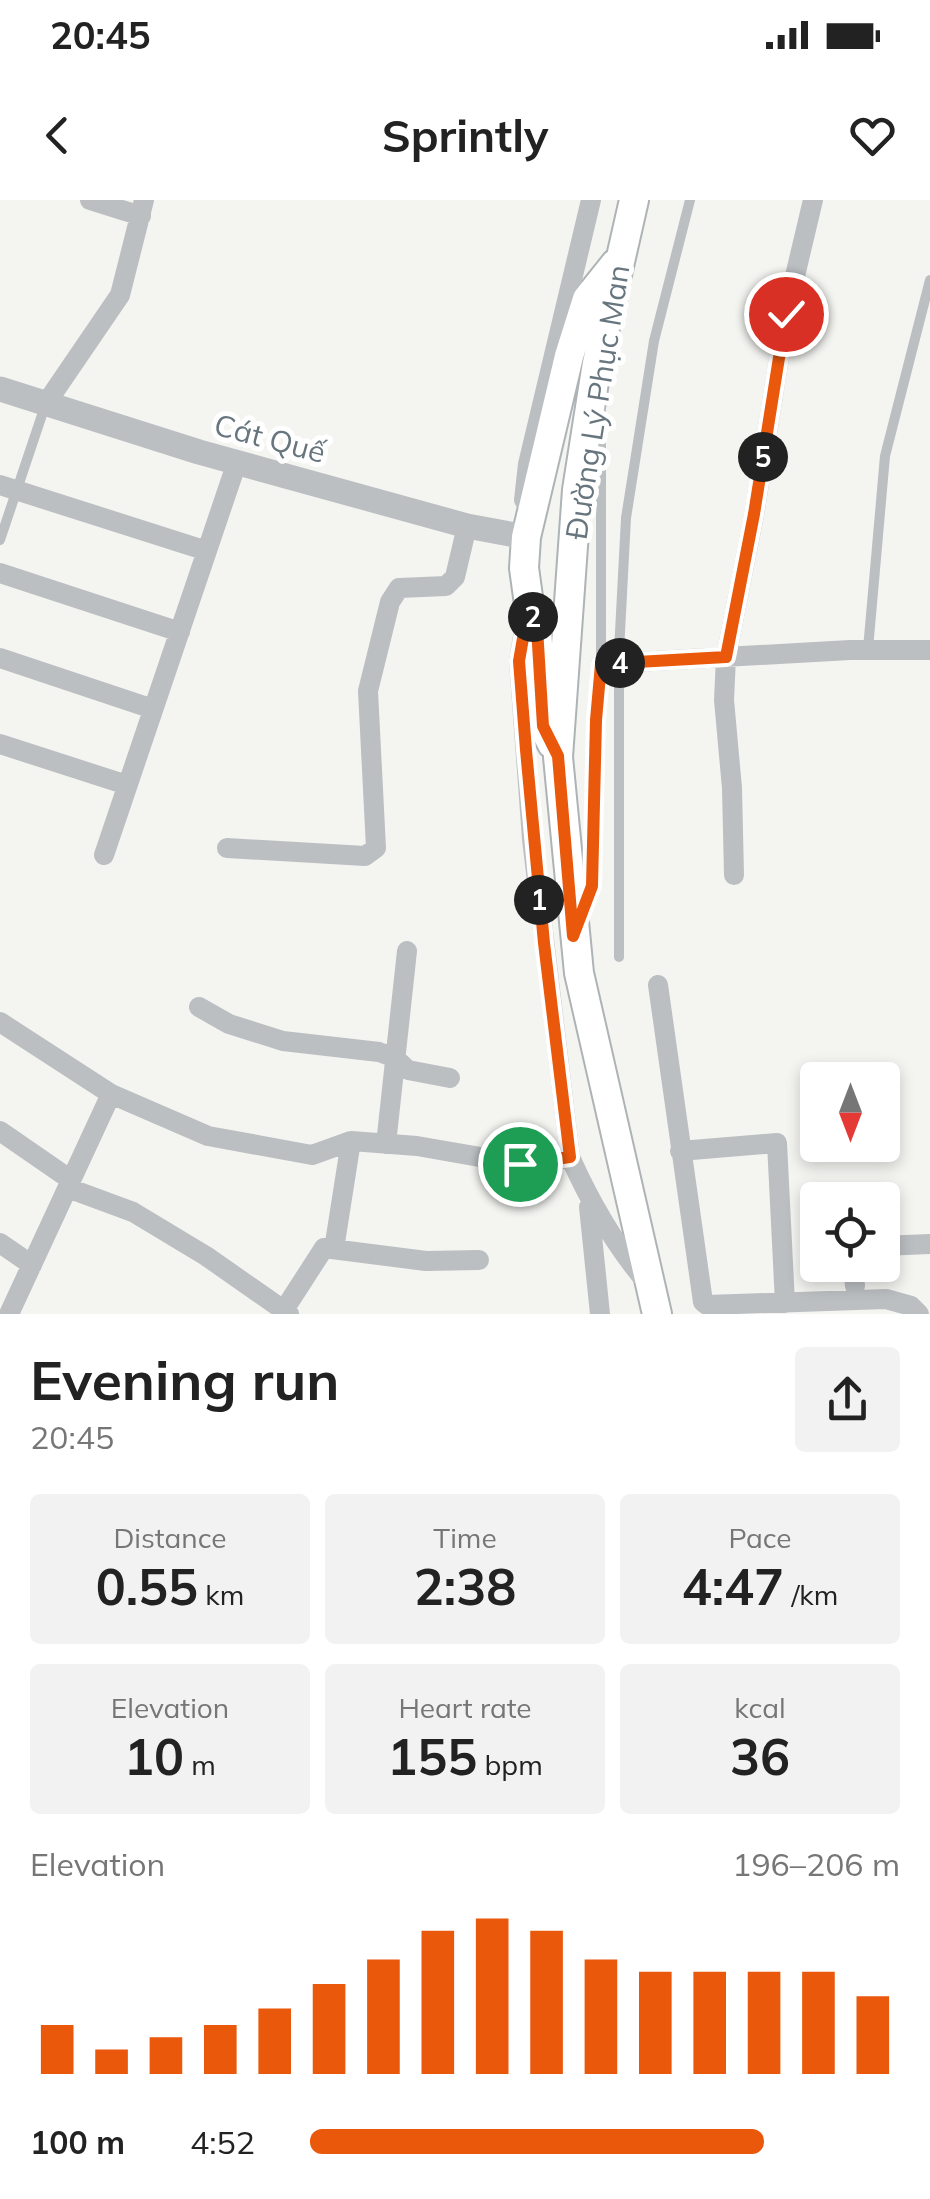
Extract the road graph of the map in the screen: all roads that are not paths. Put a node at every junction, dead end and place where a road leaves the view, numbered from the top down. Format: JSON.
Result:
{"nodes":[{"id":1,"x":90,"y":200,"type":"edge"},
{"id":2,"x":592,"y":200,"type":"edge"},
{"id":3,"x":634,"y":200,"type":"edge"},
{"id":4,"x":690,"y":200,"type":"edge"},
{"id":5,"x":813,"y":200,"type":"edge"},
{"id":6,"x":142,"y":208,"type":"edge"},
{"id":7,"x":620,"y":258,"type":"junction"},
{"id":8,"x":930,"y":280,"type":"edge"},
{"id":9,"x":596,"y":364,"type":"junction"},
{"id":10,"x":0,"y":389,"type":"edge"},
{"id":11,"x":47,"y":402,"type":"junction"},
{"id":12,"x":237,"y":462,"type":"junction"},
{"id":13,"x":8,"y":488,"type":"edge"},
{"id":14,"x":467,"y":526,"type":"junction"},
{"id":15,"x":526,"y":537,"type":"junction"},
{"id":16,"x":0,"y":540,"type":"edge"},
{"id":17,"x":206,"y":551,"type":"junction"},
{"id":18,"x":0,"y":573,"type":"edge"},
{"id":19,"x":529,"y":604,"type":"junction"},
{"id":20,"x":180,"y":632,"type":"junction"},
{"id":21,"x":868,"y":650,"type":"junction"},
{"id":22,"x":930,"y":650,"type":"edge"},
{"id":23,"x":726,"y":657,"type":"junction"},
{"id":24,"x":0,"y":658,"type":"edge"},
{"id":25,"x":610,"y":664,"type":"junction"},
{"id":26,"x":154,"y":708,"type":"junction"},
{"id":27,"x":0,"y":744,"type":"edge"},
{"id":28,"x":558,"y":756,"type":"junction"},
{"id":29,"x":128,"y":785,"type":"junction"},
{"id":30,"x":228,"y":848,"type":"dead end"},
{"id":31,"x":104,"y":854,"type":"dead end"},
{"id":32,"x":734,"y":875,"type":"dead end"},
{"id":33,"x":573,"y":936,"type":"junction"},
{"id":34,"x":407,"y":950,"type":"dead end"},
{"id":35,"x":619,"y":957,"type":"dead end"},
{"id":36,"x":658,"y":985,"type":"dead end"},
{"id":37,"x":198,"y":1008,"type":"dead end"},
{"id":38,"x":0,"y":1022,"type":"edge"},
{"id":39,"x":396,"y":1058,"type":"junction"},
{"id":40,"x":450,"y":1078,"type":"dead end"},
{"id":41,"x":111,"y":1094,"type":"junction"},
{"id":42,"x":0,"y":1131,"type":"edge"},
{"id":43,"x":351,"y":1142,"type":"junction"},
{"id":44,"x":386,"y":1144,"type":"junction"},
{"id":45,"x":680,"y":1151,"type":"junction"},
{"id":46,"x":570,"y":1157,"type":"junction"},
{"id":47,"x":70,"y":1184,"type":"junction"},
{"id":48,"x":588,"y":1199,"type":"junction"},
{"id":49,"x":0,"y":1243,"type":"edge"},
{"id":50,"x":930,"y":1244,"type":"edge"},
{"id":51,"x":900,"y":1245,"type":"edge"},
{"id":52,"x":334,"y":1250,"type":"junction"},
{"id":53,"x":479,"y":1260,"type":"dead end"},
{"id":54,"x":32,"y":1264,"type":"junction"},
{"id":55,"x":854,"y":1286,"type":"edge"},
{"id":56,"x":654,"y":1300,"type":"edge"},
{"id":57,"x":786,"y":1303,"type":"junction"},
{"id":58,"x":286,"y":1312,"type":"edge"},
{"id":59,"x":9,"y":1314,"type":"edge"},
{"id":60,"x":600,"y":1314,"type":"edge"},
{"id":61,"x":919,"y":1314,"type":"edge"}],
"edges":[{"from":1,"to":6,"type":"street"},
{"from":2,"to":15,"type":"street"},
{"from":3,"to":7,"type":"main road","name":"Đường Lý Phục Man"},
{"from":4,"to":25,"type":"lane"},
{"from":5,"to":23,"type":"street"},
{"from":6,"to":11,"type":"street"},
{"from":7,"to":9,"type":"main road","name":"Đường Lý Phục Man"},
{"from":7,"to":15,"type":"main road"},
{"from":8,"to":21,"type":"lane"},
{"from":9,"to":25,"type":"lane"},
{"from":9,"to":28,"type":"main road","name":"Đường Lý Phục Man"},
{"from":10,"to":11,"type":"street","name":"Cát Quế"},
{"from":11,"to":12,"type":"street","name":"Cát Quế"},
{"from":11,"to":13,"type":"lane"},
{"from":12,"to":14,"type":"street","name":"Cát Quế"},
{"from":12,"to":17,"type":"street"},
{"from":13,"to":16,"type":"lane"},
{"from":13,"to":17,"type":"street"},
{"from":14,"to":15,"type":"street","name":"Cát Quế"},
{"from":14,"to":30,"type":"street"},
{"from":15,"to":19,"type":"main road"},
{"from":17,"to":20,"type":"street"},
{"from":18,"to":20,"type":"street"},
{"from":19,"to":28,"type":"main road"},
{"from":19,"to":46,"type":"street"},
{"from":20,"to":26,"type":"street"},
{"from":21,"to":22,"type":"street"},
{"from":21,"to":23,"type":"street"},
{"from":23,"to":25,"type":"street"},
{"from":23,"to":32,"type":"street"},
{"from":24,"to":26,"type":"street"},
{"from":25,"to":33,"type":"lane"},
{"from":25,"to":35,"type":"lane"},
{"from":26,"to":29,"type":"street"},
{"from":27,"to":29,"type":"street"},
{"from":28,"to":33,"type":"main road","name":"Đường Lý Phục Man"},
{"from":29,"to":31,"type":"street"},
{"from":33,"to":56,"type":"main road","name":"Đường Lý Phục Man"},
{"from":34,"to":39,"type":"street"},
{"from":36,"to":45,"type":"street"},
{"from":37,"to":39,"type":"street"},
{"from":38,"to":41,"type":"street"},
{"from":39,"to":40,"type":"street"},
{"from":39,"to":44,"type":"street"},
{"from":41,"to":43,"type":"street"},
{"from":41,"to":47,"type":"street"},
{"from":42,"to":47,"type":"street"},
{"from":43,"to":44,"type":"street"},
{"from":43,"to":52,"type":"street"},
{"from":44,"to":46,"type":"street"},
{"from":45,"to":57,"type":"street"},
{"from":45,"to":57,"type":"street"},
{"from":46,"to":48,"type":"street"},
{"from":47,"to":54,"type":"street"},
{"from":47,"to":58,"type":"street"},
{"from":48,"to":56,"type":"street"},
{"from":48,"to":60,"type":"street"},
{"from":49,"to":54,"type":"street"},
{"from":50,"to":51,"type":"street"},
{"from":52,"to":53,"type":"street"},
{"from":52,"to":58,"type":"street"},
{"from":54,"to":59,"type":"street"},
{"from":55,"to":57,"type":"street"},
{"from":55,"to":61,"type":"street"}]}
